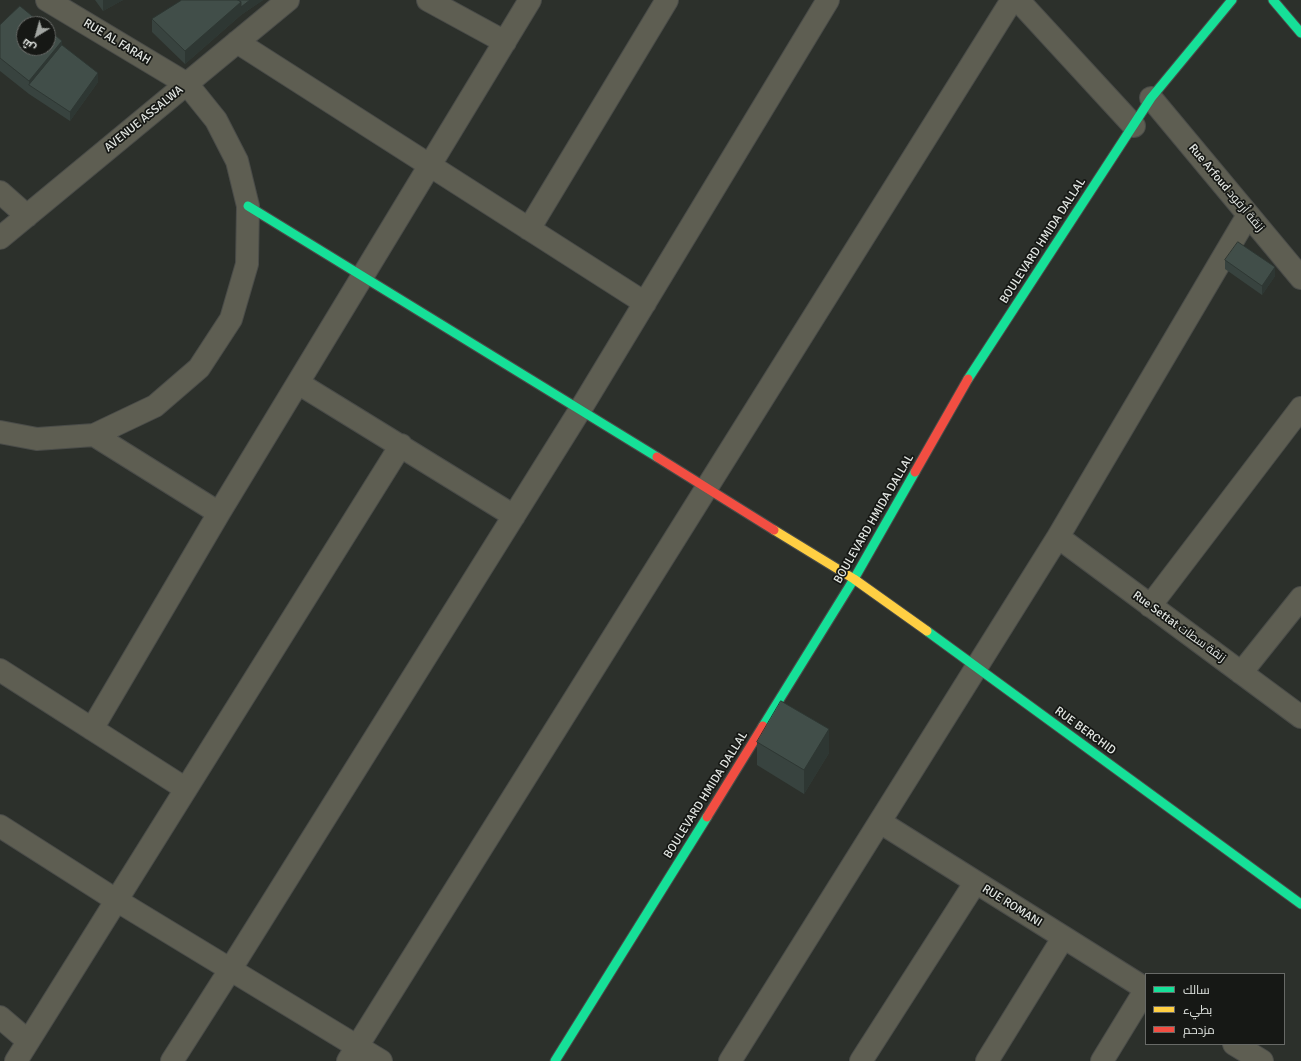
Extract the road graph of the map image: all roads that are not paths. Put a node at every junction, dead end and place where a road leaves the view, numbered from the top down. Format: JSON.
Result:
{"nodes":[{"id":1,"x":47,"y":0,"type":"edge"},
{"id":2,"x":288,"y":0,"type":"edge"},
{"id":3,"x":428,"y":0,"type":"edge"},
{"id":4,"x":530,"y":0,"type":"edge"},
{"id":5,"x":667,"y":0,"type":"edge"},
{"id":6,"x":828,"y":0,"type":"edge"},
{"id":7,"x":1012,"y":0,"type":"edge"},
{"id":8,"x":1018,"y":0,"type":"edge"},
{"id":9,"x":1232,"y":0,"type":"edge"},
{"id":10,"x":1273,"y":0,"type":"edge"},
{"id":11,"x":1301,"y":33,"type":"edge"},
{"id":12,"x":237,"y":42,"type":"junction"},
{"id":13,"x":505,"y":42,"type":"junction"},
{"id":14,"x":187,"y":84,"type":"junction"},
{"id":15,"x":1151,"y":98,"type":"junction"},
{"id":16,"x":1134,"y":126,"type":"junction"},
{"id":17,"x":429,"y":165,"type":"junction"},
{"id":18,"x":0,"y":192,"type":"edge"},
{"id":19,"x":248,"y":206,"type":"junction"},
{"id":20,"x":1248,"y":215,"type":"junction"},
{"id":21,"x":27,"y":216,"type":"junction"},
{"id":22,"x":529,"y":229,"type":"junction"},
{"id":23,"x":0,"y":238,"type":"edge"},
{"id":24,"x":363,"y":275,"type":"junction"},
{"id":25,"x":1301,"y":278,"type":"edge"},
{"id":26,"x":645,"y":303,"type":"junction"},
{"id":27,"x":298,"y":383,"type":"junction"},
{"id":28,"x":1301,"y":408,"type":"edge"},
{"id":29,"x":580,"y":410,"type":"junction"},
{"id":30,"x":0,"y":432,"type":"edge"},
{"id":31,"x":94,"y":435,"type":"junction"},
{"id":32,"x":401,"y":445,"type":"junction"},
{"id":33,"x":707,"y":488,"type":"junction"},
{"id":34,"x":219,"y":513,"type":"junction"},
{"id":35,"x":514,"y":516,"type":"junction"},
{"id":36,"x":1058,"y":536,"type":"junction"},
{"id":37,"x":854,"y":579,"type":"junction"},
{"id":38,"x":1301,"y":598,"type":"edge"},
{"id":39,"x":1150,"y":606,"type":"junction"},
{"id":40,"x":976,"y":666,"type":"junction"},
{"id":41,"x":0,"y":670,"type":"edge"},
{"id":42,"x":1241,"y":673,"type":"junction"},
{"id":43,"x":1301,"y":718,"type":"edge"},
{"id":44,"x":92,"y":729,"type":"junction"},
{"id":45,"x":186,"y":789,"type":"junction"},
{"id":46,"x":880,"y":822,"type":"junction"},
{"id":47,"x":0,"y":826,"type":"edge"},
{"id":48,"x":975,"y":883,"type":"junction"},
{"id":49,"x":116,"y":900,"type":"junction"},
{"id":50,"x":1301,"y":904,"type":"edge"},
{"id":51,"x":1063,"y":938,"type":"junction"},
{"id":52,"x":230,"y":970,"type":"junction"},
{"id":53,"x":1145,"y":988,"type":"edge"},
{"id":54,"x":1145,"y":991,"type":"edge"},
{"id":55,"x":0,"y":1017,"type":"edge"},
{"id":56,"x":28,"y":1041,"type":"junction"},
{"id":57,"x":1236,"y":1045,"type":"edge"},
{"id":58,"x":352,"y":1054,"type":"edge"},
{"id":59,"x":16,"y":1061,"type":"edge"},
{"id":60,"x":172,"y":1061,"type":"edge"},
{"id":61,"x":381,"y":1061,"type":"edge"},
{"id":62,"x":554,"y":1061,"type":"edge"},
{"id":63,"x":730,"y":1061,"type":"edge"},
{"id":64,"x":861,"y":1061,"type":"edge"},
{"id":65,"x":987,"y":1061,"type":"edge"},
{"id":66,"x":1102,"y":1061,"type":"edge"},
{"id":67,"x":1262,"y":1061,"type":"edge"}],
"edges":[{"from":1,"to":14,"type":"street","name":"RUE AL FARAH"},
{"from":2,"to":12,"type":"street","name":"AVENUE ASSALWA"},
{"from":3,"to":13,"type":"street"},
{"from":4,"to":13,"type":"street"},
{"from":5,"to":22,"type":"street"},
{"from":6,"to":26,"type":"street"},
{"from":7,"to":33,"type":"street"},
{"from":8,"to":16,"type":"street"},
{"from":9,"to":15,"type":"street","name":"BOULEVARD HMIDA DALLAL"},
{"from":10,"to":11,"type":"street"},
{"from":12,"to":14,"type":"street","name":"AVENUE ASSALWA"},
{"from":12,"to":17,"type":"street"},
{"from":13,"to":17,"type":"street"},
{"from":14,"to":19,"type":"street"},
{"from":14,"to":21,"type":"street","name":"AVENUE ASSALWA"},
{"from":15,"to":16,"type":"street","name":"BOULEVARD HMIDA DALLAL"},
{"from":15,"to":20,"type":"street","name":"Rue Arfoud زنقة أرفود"},
{"from":16,"to":37,"type":"street","name":"BOULEVARD HMIDA DALLAL"},
{"from":17,"to":22,"type":"street"},
{"from":17,"to":24,"type":"street"},
{"from":18,"to":21,"type":"street"},
{"from":19,"to":24,"type":"street","name":"RUE BERCHID"},
{"from":19,"to":31,"type":"street"},
{"from":20,"to":25,"type":"street","name":"Rue Arfoud زنقة أرفود"},
{"from":20,"to":36,"type":"street"},
{"from":21,"to":23,"type":"street","name":"AVENUE ASSALWA"},
{"from":22,"to":26,"type":"street"},
{"from":24,"to":27,"type":"street"},
{"from":24,"to":29,"type":"street","name":"RUE BERCHID"},
{"from":26,"to":29,"type":"street"},
{"from":27,"to":32,"type":"street"},
{"from":27,"to":34,"type":"street"},
{"from":28,"to":39,"type":"street"},
{"from":29,"to":33,"type":"street","name":"RUE BERCHID"},
{"from":29,"to":35,"type":"street"},
{"from":30,"to":31,"type":"street"},
{"from":31,"to":34,"type":"street"},
{"from":32,"to":35,"type":"street"},
{"from":32,"to":45,"type":"street"},
{"from":33,"to":37,"type":"street","name":"RUE BERCHID"},
{"from":33,"to":58,"type":"street"},
{"from":34,"to":44,"type":"street"},
{"from":35,"to":52,"type":"street"},
{"from":36,"to":39,"type":"street","name":"Rue Settat زنقة سطات"},
{"from":36,"to":40,"type":"street"},
{"from":37,"to":40,"type":"street","name":"RUE BERCHID"},
{"from":37,"to":62,"type":"street","name":"BOULEVARD HMIDA DALLAL"},
{"from":38,"to":42,"type":"street"},
{"from":39,"to":42,"type":"street","name":"Rue Settat زنقة سطات"},
{"from":40,"to":46,"type":"street"},
{"from":40,"to":50,"type":"street","name":"RUE BERCHID"},
{"from":41,"to":44,"type":"street"},
{"from":42,"to":43,"type":"street","name":"Rue Settat زنقة سطات"},
{"from":44,"to":45,"type":"street"},
{"from":45,"to":49,"type":"street"},
{"from":46,"to":48,"type":"street","name":"RUE ROMANI"},
{"from":46,"to":63,"type":"street"},
{"from":47,"to":49,"type":"street"},
{"from":48,"to":51,"type":"street","name":"RUE ROMANI"},
{"from":48,"to":64,"type":"street"},
{"from":49,"to":52,"type":"street"},
{"from":49,"to":56,"type":"street"},
{"from":51,"to":53,"type":"street","name":"RUE ROMANI"},
{"from":51,"to":65,"type":"street"},
{"from":52,"to":58,"type":"street"},
{"from":52,"to":60,"type":"street"},
{"from":54,"to":66,"type":"street"},
{"from":55,"to":56,"type":"street"},
{"from":56,"to":59,"type":"street"},
{"from":57,"to":67,"type":"street"},
{"from":58,"to":61,"type":"street"}]}
